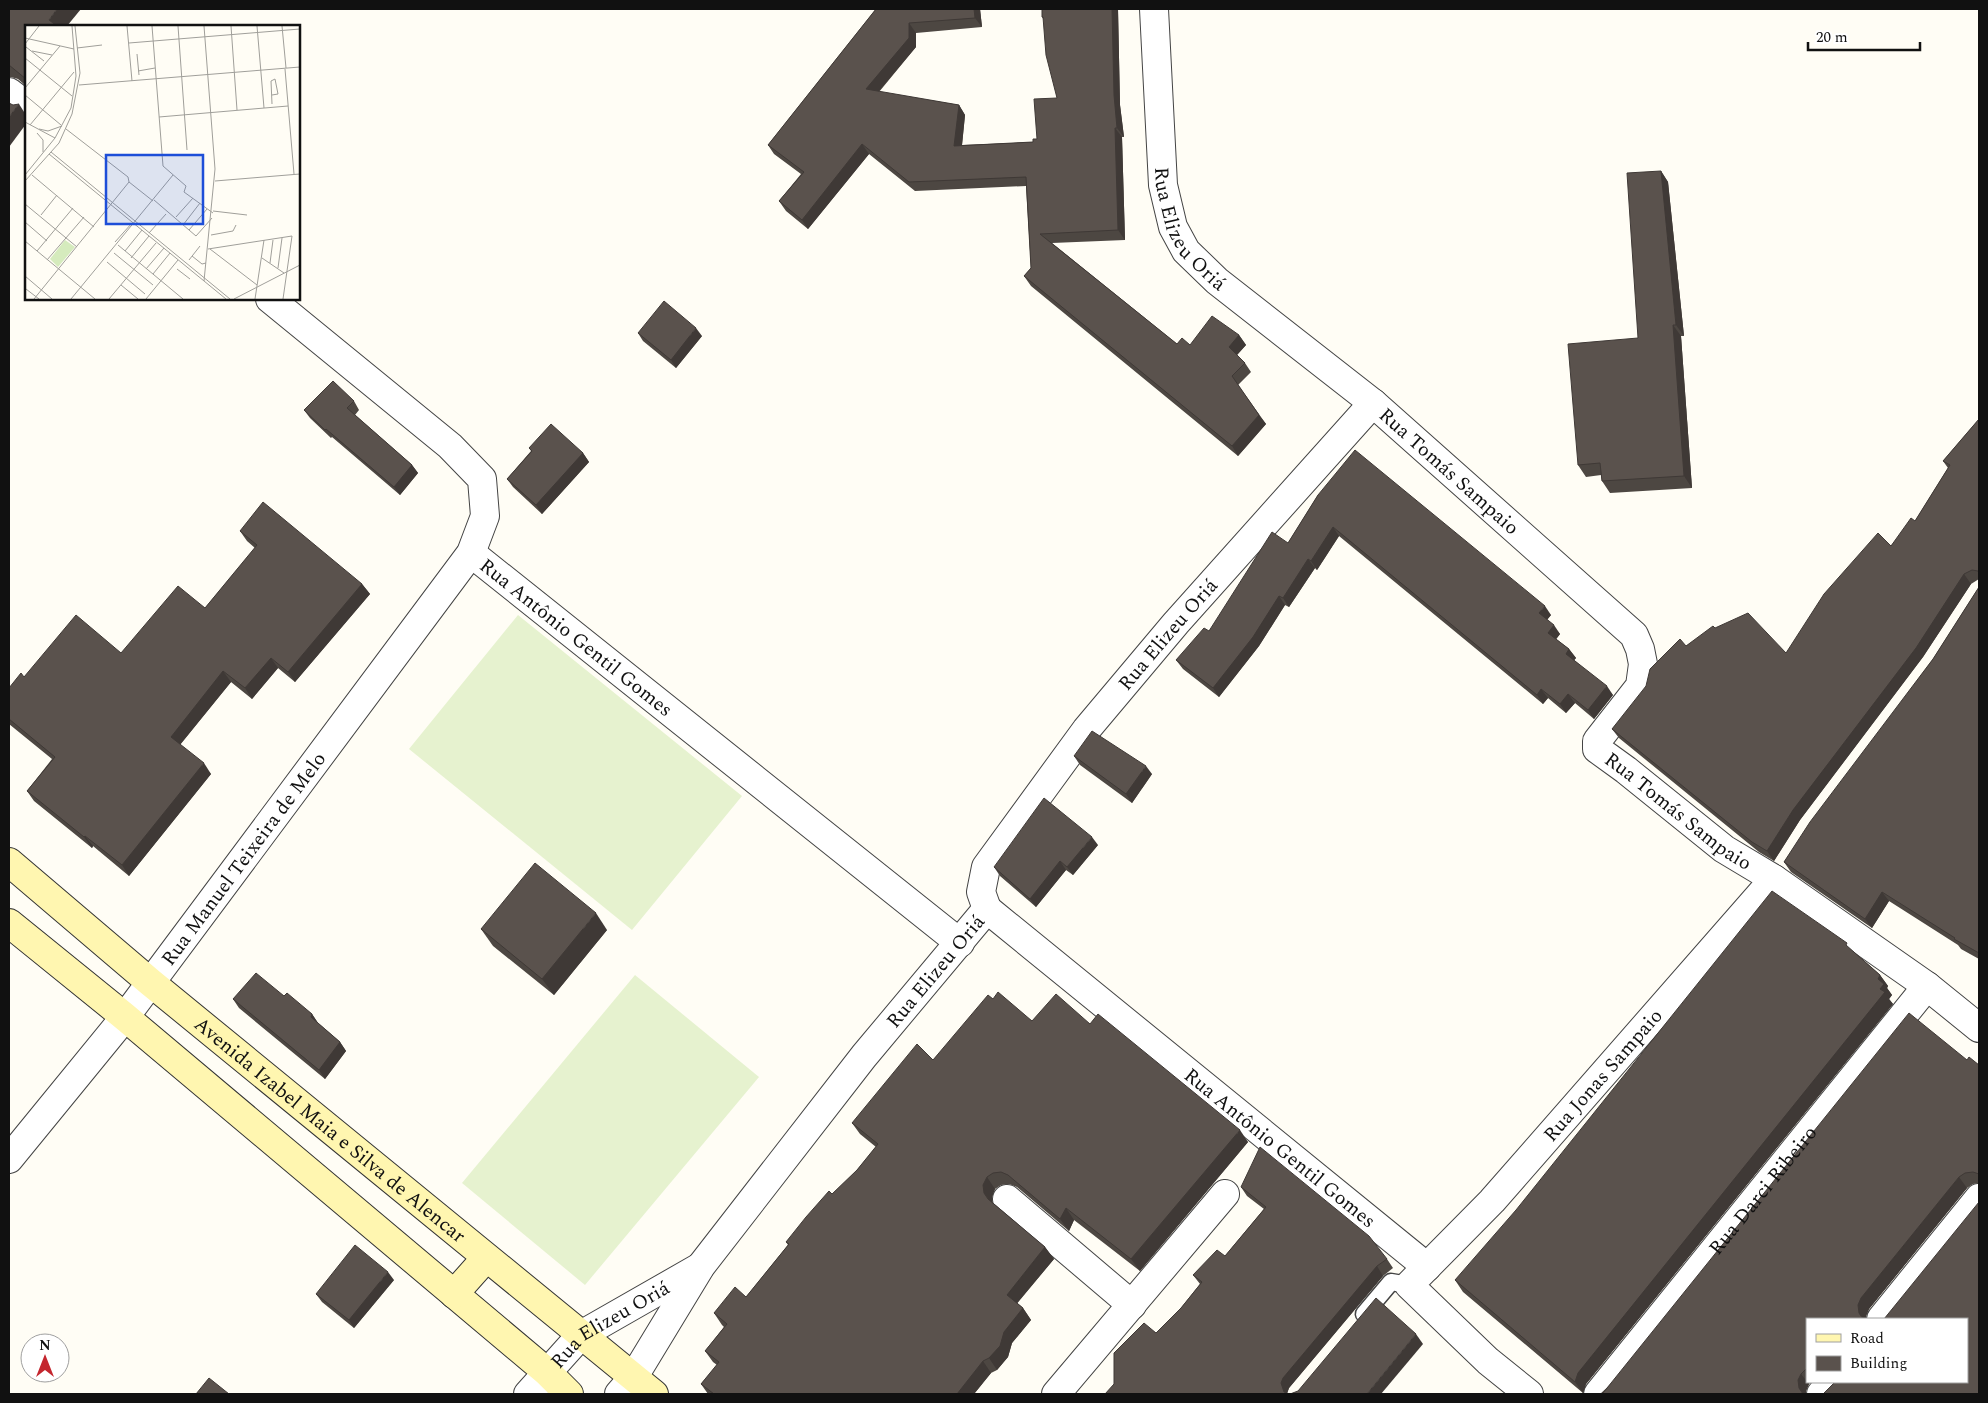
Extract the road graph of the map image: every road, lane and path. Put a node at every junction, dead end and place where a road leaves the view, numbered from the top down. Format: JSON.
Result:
{"nodes":[{"id":1,"x":1154,"y":9,"type":"edge"},
{"id":2,"x":9,"y":92,"type":"edge"},
{"id":3,"x":25,"y":105,"type":"edge"},
{"id":4,"x":271,"y":300,"type":"edge"},
{"id":5,"x":1373,"y":403,"type":"junction"},
{"id":6,"x":471,"y":553,"type":"junction"},
{"id":7,"x":9,"y":862,"type":"edge"},
{"id":8,"x":1779,"y":871,"type":"junction"},
{"id":9,"x":986,"y":909,"type":"junction"},
{"id":10,"x":9,"y":923,"type":"edge"},
{"id":11,"x":960,"y":943,"type":"junction"},
{"id":12,"x":150,"y":982,"type":"junction"},
{"id":13,"x":1928,"y":986,"type":"junction"},
{"id":14,"x":125,"y":1016,"type":"junction"},
{"id":15,"x":1979,"y":1028,"type":"edge"},
{"id":16,"x":9,"y":1159,"type":"edge"},
{"id":17,"x":1225,"y":1194,"type":"dead end"},
{"id":18,"x":1979,"y":1198,"type":"edge"},
{"id":19,"x":1007,"y":1199,"type":"dead end"},
{"id":20,"x":486,"y":1258,"type":"junction"},
{"id":21,"x":701,"y":1266,"type":"junction"},
{"id":22,"x":1418,"y":1276,"type":"junction"},
{"id":23,"x":454,"y":1294,"type":"junction"},
{"id":24,"x":1132,"y":1305,"type":"junction"},
{"id":25,"x":1882,"y":1318,"type":"edge"},
{"id":26,"x":1353,"y":1327,"type":"edge"},
{"id":27,"x":580,"y":1335,"type":"junction"},
{"id":28,"x":547,"y":1372,"type":"junction"},
{"id":29,"x":1830,"y":1383,"type":"edge"},
{"id":30,"x":635,"y":1389,"type":"edge"},
{"id":31,"x":528,"y":1394,"type":"edge"},
{"id":32,"x":569,"y":1394,"type":"edge"},
{"id":33,"x":1056,"y":1394,"type":"edge"},
{"id":34,"x":1529,"y":1394,"type":"edge"},
{"id":35,"x":1598,"y":1394,"type":"edge"},
{"id":36,"x":1821,"y":1394,"type":"edge"}],
"edges":[{"from":1,"to":5,"type":"street","name":"Rua Elizeu Oriá"},
{"from":2,"to":3,"type":"street"},
{"from":4,"to":6,"type":"street","name":"Rua Antônio Gentil Gomes"},
{"from":5,"to":8,"type":"street","name":"Rua Tomás Sampaio"},
{"from":5,"to":9,"type":"street","name":"Rua Elizeu Oriá"},
{"from":6,"to":11,"type":"street","name":"Rua Antônio Gentil Gomes"},
{"from":6,"to":12,"type":"street","name":"Rua Manuel Teixeira de Melo"},
{"from":7,"to":12,"type":"street","name":"Avenida Izabel Maia e Silva de Alencar"},
{"from":8,"to":13,"type":"street","name":"Rua Tomás Sampaio"},
{"from":8,"to":22,"type":"street","name":"Rua Jonas Sampaio"},
{"from":9,"to":11,"type":"street","name":"Rua Elizeu Oriá"},
{"from":9,"to":22,"type":"street","name":"Rua Antônio Gentil Gomes"},
{"from":10,"to":14,"type":"street"},
{"from":11,"to":21,"type":"street","name":"Rua Elizeu Oriá"},
{"from":12,"to":14,"type":"street","name":"Rua Manuel Teixeira de Melo"},
{"from":12,"to":20,"type":"street","name":"Avenida Izabel Maia e Silva de Alencar"},
{"from":13,"to":15,"type":"street","name":"Rua Tomás Sampaio"},
{"from":13,"to":35,"type":"street","name":"Rua Darci Ribeiro"},
{"from":14,"to":16,"type":"street","name":"Rua Manuel Teixeira de Melo"},
{"from":14,"to":23,"type":"street"},
{"from":17,"to":24,"type":"street"},
{"from":18,"to":25,"type":"street"},
{"from":19,"to":24,"type":"street"},
{"from":20,"to":23,"type":"street"},
{"from":20,"to":27,"type":"street","name":"Avenida Izabel Maia e Silva de Alencar"},
{"from":21,"to":27,"type":"street","name":"Rua Elizeu Oriá"},
{"from":21,"to":30,"type":"street","name":"Rua Elizeu Oriá"},
{"from":22,"to":26,"type":"lane"},
{"from":22,"to":34,"type":"street","name":"Rua Antônio Gentil Gomes"},
{"from":23,"to":28,"type":"street"},
{"from":24,"to":33,"type":"street"},
{"from":27,"to":28,"type":"street","name":"Rua Elizeu Oriá"},
{"from":27,"to":30,"type":"street","name":"Avenida Izabel Maia e Silva de Alencar"},
{"from":28,"to":31,"type":"street","name":"Rua Elizeu Oriá"},
{"from":28,"to":32,"type":"street"},
{"from":29,"to":36,"type":"street"}]}
